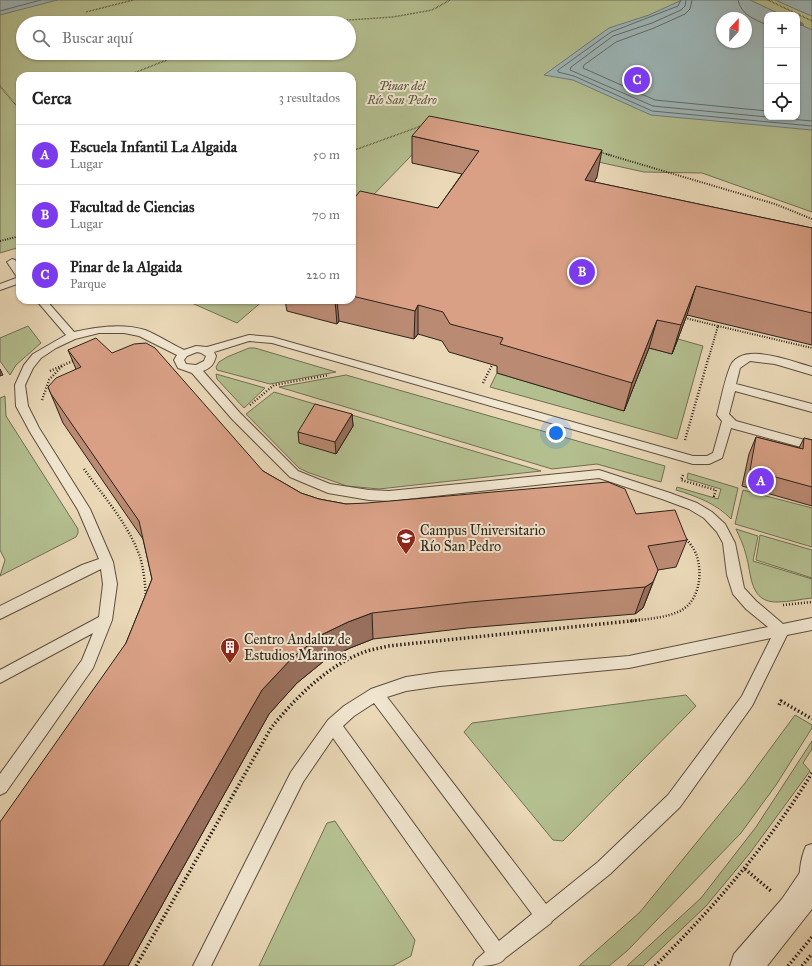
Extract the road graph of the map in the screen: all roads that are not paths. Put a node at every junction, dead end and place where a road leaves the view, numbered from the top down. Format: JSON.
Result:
{"nodes":[{"id":1,"x":12,"y":262,"type":"dead end"},
{"id":2,"x":16,"y":268,"type":"edge"},
{"id":3,"x":16,"y":282,"type":"edge"},
{"id":4,"x":0,"y":288,"type":"edge"},
{"id":5,"x":44,"y":304,"type":"edge"},
{"id":6,"x":72,"y":336,"type":"junction"},
{"id":7,"x":206,"y":351,"type":"junction"},
{"id":8,"x":183,"y":354,"type":"junction"},
{"id":9,"x":195,"y":369,"type":"junction"},
{"id":10,"x":812,"y":370,"type":"edge"},
{"id":11,"x":730,"y":386,"type":"junction"},
{"id":12,"x":812,"y":408,"type":"edge"},
{"id":13,"x":728,"y":420,"type":"junction"},
{"id":14,"x":812,"y":446,"type":"edge"},
{"id":15,"x":106,"y":562,"type":"junction"},
{"id":16,"x":0,"y":613,"type":"edge"},
{"id":17,"x":105,"y":620,"type":"junction"},
{"id":18,"x":812,"y":624,"type":"edge"},
{"id":19,"x":782,"y":630,"type":"junction"},
{"id":20,"x":0,"y":677,"type":"edge"},
{"id":21,"x":376,"y":694,"type":"junction"},
{"id":22,"x":333,"y":726,"type":"junction"},
{"id":23,"x":5,"y":774,"type":"edge"},
{"id":24,"x":0,"y":787,"type":"edge"},
{"id":25,"x":812,"y":852,"type":"edge"},
{"id":26,"x":810,"y":885,"type":"edge"},
{"id":27,"x":545,"y":917,"type":"junction"},
{"id":28,"x":498,"y":955,"type":"junction"},
{"id":29,"x":202,"y":966,"type":"edge"},
{"id":30,"x":482,"y":966,"type":"edge"},
{"id":31,"x":746,"y":966,"type":"edge"}],
"edges":[{"from":1,"to":2,"type":"lane"},
{"from":3,"to":4,"type":"lane"},
{"from":5,"to":6,"type":"lane"},
{"from":6,"to":8,"type":"lane"},
{"from":6,"to":15,"type":"lane"},
{"from":7,"to":8,"type":"lane"},
{"from":7,"to":9,"type":"lane"},
{"from":7,"to":13,"type":"lane"},
{"from":8,"to":9,"type":"lane"},
{"from":9,"to":19,"type":"lane"},
{"from":10,"to":11,"type":"lane"},
{"from":11,"to":12,"type":"lane"},
{"from":11,"to":13,"type":"lane"},
{"from":13,"to":14,"type":"lane"},
{"from":15,"to":16,"type":"lane"},
{"from":15,"to":17,"type":"lane"},
{"from":17,"to":20,"type":"lane"},
{"from":17,"to":23,"type":"lane"},
{"from":18,"to":19,"type":"lane"},
{"from":19,"to":21,"type":"lane"},
{"from":19,"to":27,"type":"lane"},
{"from":21,"to":22,"type":"lane"},
{"from":21,"to":27,"type":"lane"},
{"from":22,"to":28,"type":"lane"},
{"from":22,"to":29,"type":"lane"},
{"from":23,"to":24,"type":"lane"},
{"from":25,"to":26,"type":"lane"},
{"from":26,"to":31,"type":"street"},
{"from":27,"to":28,"type":"lane"},
{"from":28,"to":30,"type":"lane"}]}
